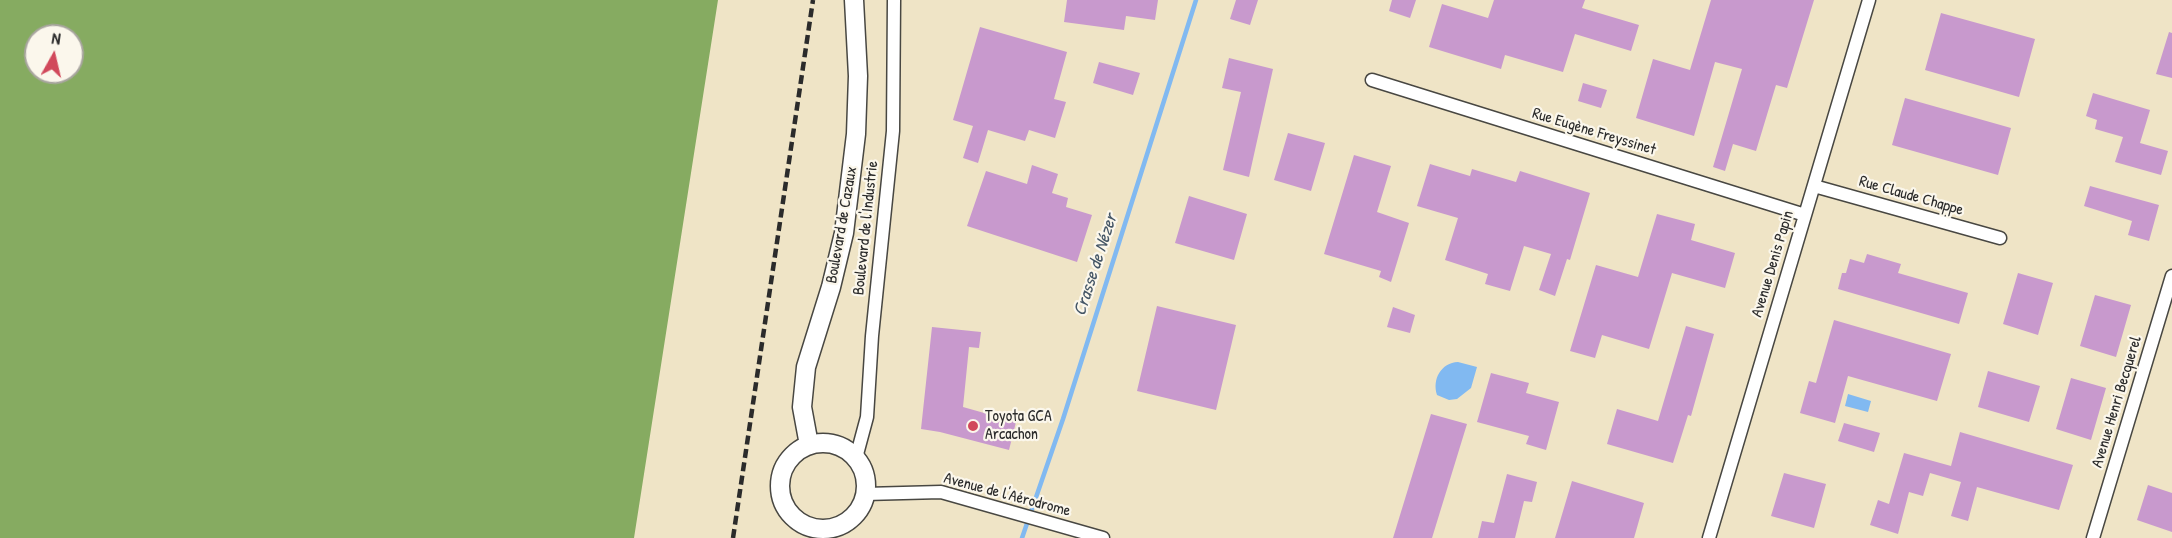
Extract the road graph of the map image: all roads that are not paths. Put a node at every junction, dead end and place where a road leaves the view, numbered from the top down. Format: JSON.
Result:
{"nodes":[{"id":1,"x":854,"y":0,"type":"edge"},
{"id":2,"x":894,"y":0,"type":"edge"},
{"id":3,"x":1869,"y":0,"type":"edge"},
{"id":4,"x":1372,"y":80,"type":"dead end"},
{"id":5,"x":1814,"y":186,"type":"junction"},
{"id":6,"x":1805,"y":215,"type":"junction"},
{"id":7,"x":2000,"y":238,"type":"dead end"},
{"id":8,"x":2172,"y":276,"type":"edge"},
{"id":9,"x":809,"y":445,"type":"junction"},
{"id":10,"x":856,"y":458,"type":"junction"},
{"id":11,"x":865,"y":494,"type":"junction"},
{"id":12,"x":818,"y":533,"type":"edge"},
{"id":13,"x":1103,"y":538,"type":"edge"},
{"id":14,"x":1709,"y":538,"type":"edge"},
{"id":15,"x":2093,"y":538,"type":"edge"}],
"edges":[{"from":1,"to":9,"type":"main road","name":"Boulevard de Cazaux"},
{"from":2,"to":10,"type":"street","name":"Boulevard de l'Industrie"},
{"from":3,"to":5,"type":"street","name":"Avenue Denis Papin"},
{"from":4,"to":6,"type":"street","name":"Rue Eugène Freyssinet"},
{"from":5,"to":6,"type":"street","name":"Avenue Denis Papin"},
{"from":5,"to":7,"type":"street","name":"Rue Claude Chappe"},
{"from":6,"to":14,"type":"street","name":"Avenue Denis Papin"},
{"from":8,"to":15,"type":"street","name":"Avenue Henri Becquerel"},
{"from":9,"to":10,"type":"main road"},
{"from":9,"to":12,"type":"main road"},
{"from":10,"to":11,"type":"main road"},
{"from":11,"to":12,"type":"main road"},
{"from":11,"to":13,"type":"street","name":"Avenue de l'Aérodrome"}]}
